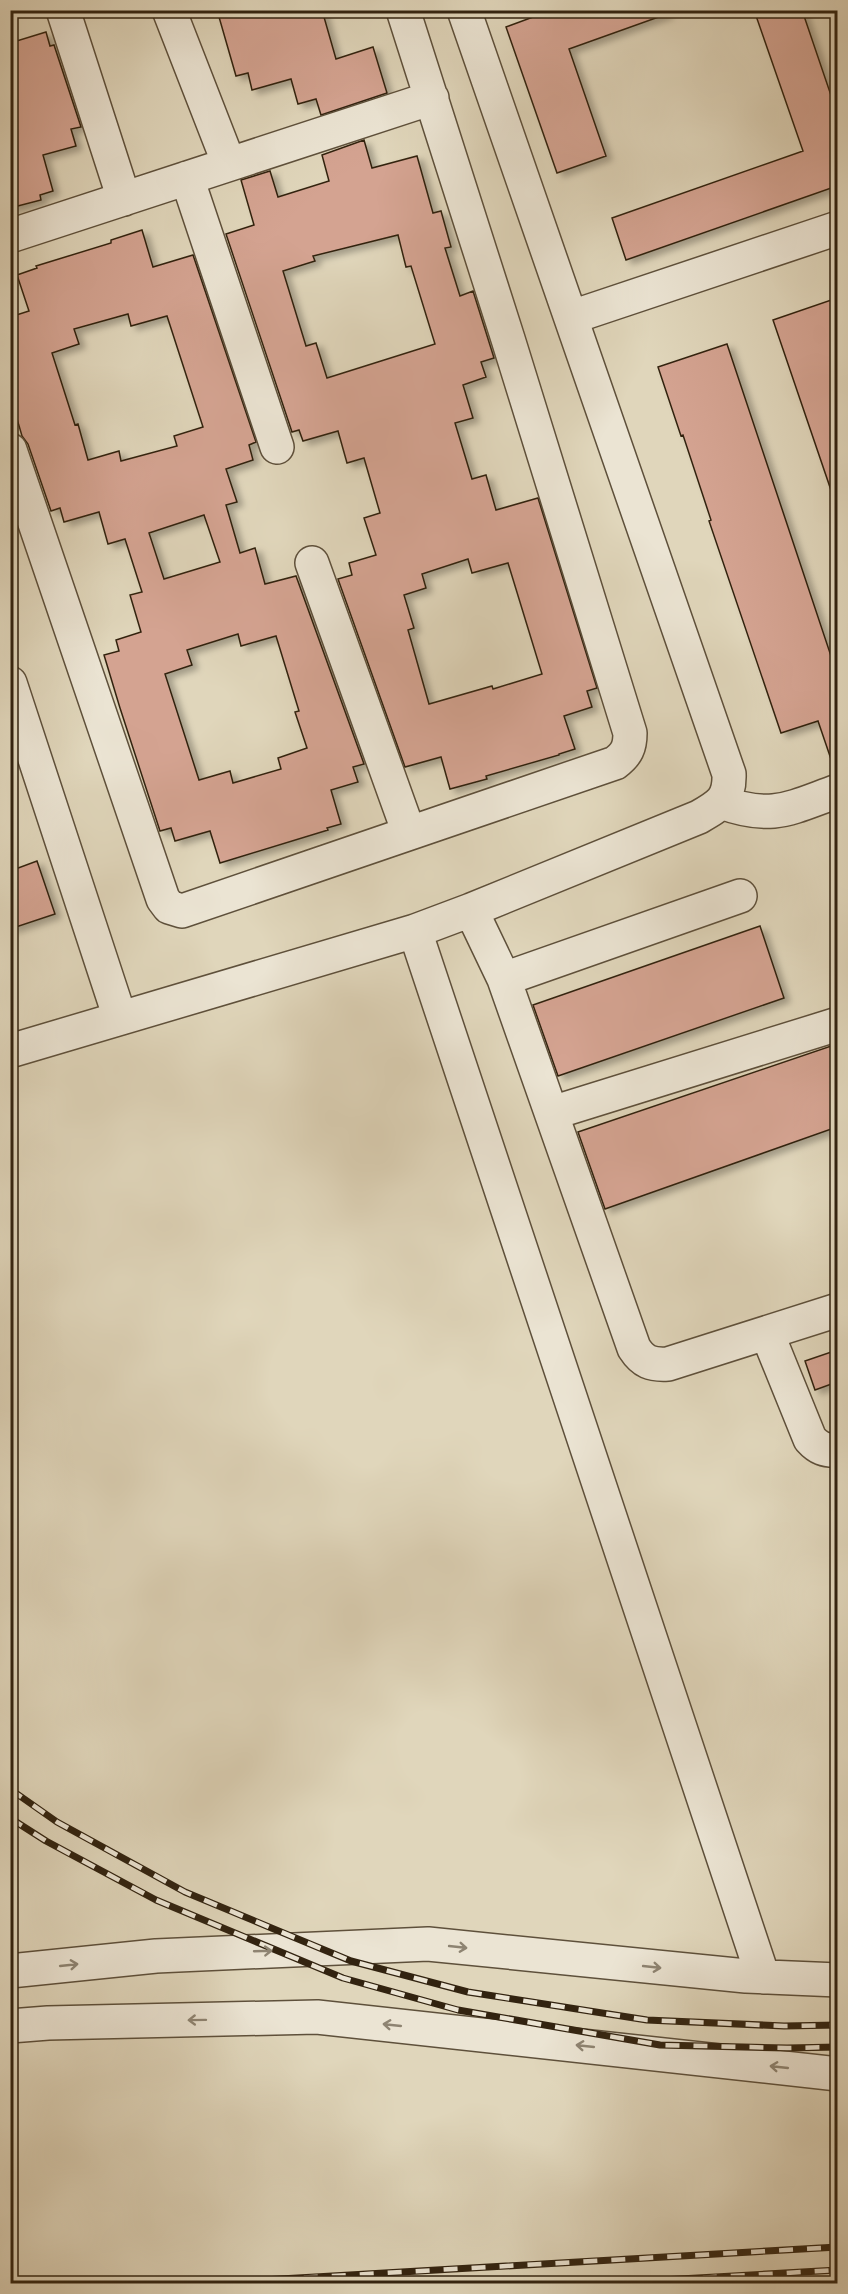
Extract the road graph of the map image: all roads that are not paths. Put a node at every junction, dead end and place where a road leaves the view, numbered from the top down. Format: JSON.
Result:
{"nodes":[{"id":1,"x":63,"y":10,"type":"edge"},
{"id":2,"x":170,"y":10,"type":"edge"},
{"id":3,"x":403,"y":10,"type":"edge"},
{"id":4,"x":464,"y":10,"type":"edge"},
{"id":5,"x":432,"y":98,"type":"junction"},
{"id":6,"x":229,"y":164,"type":"junction"},
{"id":7,"x":187,"y":178,"type":"junction"},
{"id":8,"x":124,"y":199,"type":"junction"},
{"id":9,"x":837,"y":228,"type":"edge"},
{"id":10,"x":10,"y":236,"type":"edge"},
{"id":11,"x":572,"y":317,"type":"junction"},
{"id":12,"x":277,"y":447,"type":"dead end"},
{"id":13,"x":10,"y":450,"type":"edge"},
{"id":14,"x":312,"y":563,"type":"dead end"},
{"id":15,"x":13,"y":698,"type":"edge"},
{"id":16,"x":837,"y":791,"type":"edge"},
{"id":17,"x":721,"y":802,"type":"junction"},
{"id":18,"x":410,"y":833,"type":"junction"},
{"id":19,"x":740,"y":896,"type":"dead end"},
{"id":20,"x":471,"y":910,"type":"junction"},
{"id":21,"x":415,"y":931,"type":"junction"},
{"id":22,"x":504,"y":979,"type":"junction"},
{"id":23,"x":120,"y":1018,"type":"junction"},
{"id":24,"x":837,"y":1024,"type":"edge"},
{"id":25,"x":10,"y":1051,"type":"edge"},
{"id":26,"x":552,"y":1113,"type":"junction"},
{"id":27,"x":837,"y":1311,"type":"edge"},
{"id":28,"x":767,"y":1333,"type":"junction"},
{"id":29,"x":837,"y":1450,"type":"edge"},
{"id":30,"x":10,"y":1971,"type":"edge"},
{"id":31,"x":764,"y":1977,"type":"junction"},
{"id":32,"x":837,"y":1980,"type":"edge"},
{"id":33,"x":10,"y":2026,"type":"edge"},
{"id":34,"x":837,"y":2074,"type":"edge"}],
"edges":[{"from":1,"to":8,"type":"street"},
{"from":2,"to":6,"type":"street"},
{"from":3,"to":5,"type":"street"},
{"from":4,"to":11,"type":"street"},
{"from":5,"to":6,"type":"street"},
{"from":5,"to":18,"type":"street"},
{"from":6,"to":7,"type":"street"},
{"from":7,"to":8,"type":"street"},
{"from":7,"to":12,"type":"street"},
{"from":8,"to":10,"type":"street"},
{"from":9,"to":11,"type":"street"},
{"from":11,"to":17,"type":"street"},
{"from":13,"to":18,"type":"street"},
{"from":14,"to":18,"type":"street"},
{"from":15,"to":23,"type":"street"},
{"from":16,"to":17,"type":"street"},
{"from":17,"to":20,"type":"street"},
{"from":19,"to":22,"type":"street"},
{"from":20,"to":21,"type":"street"},
{"from":20,"to":22,"type":"street"},
{"from":21,"to":23,"type":"street"},
{"from":21,"to":31,"type":"street"},
{"from":22,"to":26,"type":"street"},
{"from":23,"to":25,"type":"street"},
{"from":24,"to":26,"type":"street"},
{"from":26,"to":28,"type":"street"},
{"from":27,"to":28,"type":"street"},
{"from":28,"to":29,"type":"street"},
{"from":30,"to":31,"type":"street","one_way":true},
{"from":31,"to":32,"type":"street"},
{"from":34,"to":33,"type":"street","one_way":true}]}
